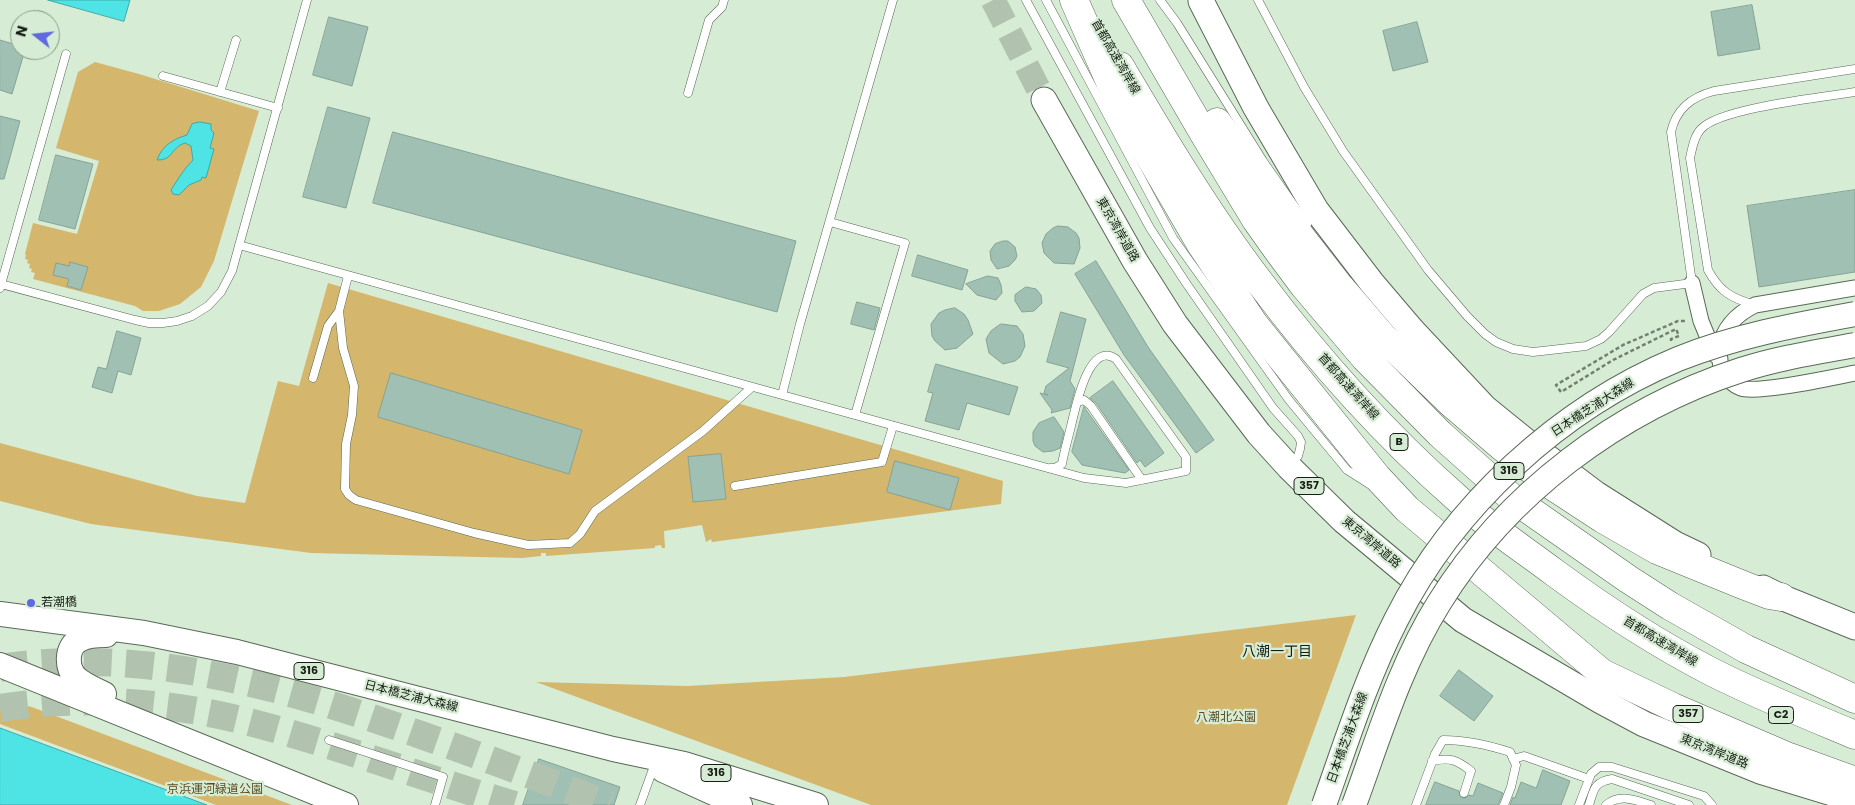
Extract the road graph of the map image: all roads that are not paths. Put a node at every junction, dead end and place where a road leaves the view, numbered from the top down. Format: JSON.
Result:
{"nodes":[{"id":1,"x":307,"y":0,"type":"edge"},
{"id":2,"x":724,"y":0,"type":"edge"},
{"id":3,"x":893,"y":0,"type":"edge"},
{"id":4,"x":1026,"y":0,"type":"edge"},
{"id":5,"x":1046,"y":0,"type":"edge"},
{"id":6,"x":1074,"y":0,"type":"edge"},
{"id":7,"x":1081,"y":0,"type":"edge"},
{"id":8,"x":1160,"y":0,"type":"edge"},
{"id":9,"x":1258,"y":0,"type":"edge"},
{"id":10,"x":1201,"y":1,"type":"dead end"},
{"id":11,"x":1133,"y":12,"type":"edge"},
{"id":12,"x":236,"y":40,"type":"dead end"},
{"id":13,"x":66,"y":54,"type":"dead end"},
{"id":14,"x":1855,"y":69,"type":"edge"},
{"id":15,"x":163,"y":76,"type":"dead end"},
{"id":16,"x":220,"y":92,"type":"junction"},
{"id":17,"x":1855,"y":92,"type":"edge"},
{"id":18,"x":688,"y":93,"type":"dead end"},
{"id":19,"x":1044,"y":100,"type":"tunnel mouth"},
{"id":20,"x":278,"y":108,"type":"junction"},
{"id":21,"x":830,"y":222,"type":"junction"},
{"id":22,"x":1312,"y":231,"type":"dead end"},
{"id":23,"x":239,"y":245,"type":"junction"},
{"id":24,"x":348,"y":276,"type":"junction"},
{"id":25,"x":1692,"y":282,"type":"junction"},
{"id":26,"x":1,"y":286,"type":"edge"},
{"id":27,"x":1855,"y":288,"type":"edge"},
{"id":28,"x":1755,"y":305,"type":"junction"},
{"id":29,"x":1369,"y":308,"type":"dead end"},
{"id":30,"x":339,"y":311,"type":"junction"},
{"id":31,"x":1855,"y":314,"type":"edge"},
{"id":32,"x":1383,"y":337,"type":"junction"},
{"id":33,"x":1855,"y":345,"type":"edge"},
{"id":34,"x":1721,"y":368,"type":"junction"},
{"id":35,"x":1855,"y":373,"type":"edge"},
{"id":36,"x":312,"y":378,"type":"dead end"},
{"id":37,"x":752,"y":387,"type":"junction"},
{"id":38,"x":782,"y":395,"type":"junction"},
{"id":39,"x":1078,"y":402,"type":"junction"},
{"id":40,"x":856,"y":415,"type":"junction"},
{"id":41,"x":893,"y":426,"type":"junction"},
{"id":42,"x":1289,"y":467,"type":"junction"},
{"id":43,"x":1050,"y":468,"type":"junction"},
{"id":44,"x":1142,"y":480,"type":"junction"},
{"id":45,"x":735,"y":486,"type":"dead end"},
{"id":46,"x":1407,"y":509,"type":"junction"},
{"id":47,"x":1628,"y":580,"type":"junction"},
{"id":48,"x":1781,"y":597,"type":"junction"},
{"id":49,"x":0,"y":614,"type":"edge"},
{"id":50,"x":1855,"y":627,"type":"edge"},
{"id":51,"x":144,"y":633,"type":"junction"},
{"id":52,"x":6,"y":669,"type":"edge"},
{"id":53,"x":1710,"y":671,"type":"junction"},
{"id":54,"x":1855,"y":678,"type":"edge"},
{"id":55,"x":1855,"y":699,"type":"edge"},
{"id":56,"x":1855,"y":736,"type":"edge"},
{"id":57,"x":329,"y":740,"type":"dead end"},
{"id":58,"x":613,"y":750,"type":"junction"},
{"id":59,"x":218,"y":754,"type":"junction"},
{"id":60,"x":1855,"y":755,"type":"edge"},
{"id":61,"x":1514,"y":759,"type":"junction"},
{"id":62,"x":1432,"y":761,"type":"junction"},
{"id":63,"x":654,"y":766,"type":"junction"},
{"id":64,"x":1760,"y":771,"type":"junction"},
{"id":65,"x":1588,"y":779,"type":"junction"},
{"id":66,"x":1855,"y":780,"type":"edge"},
{"id":67,"x":1464,"y":793,"type":"dead end"},
{"id":68,"x":1855,"y":800,"type":"edge"},
{"id":69,"x":346,"y":805,"type":"edge"},
{"id":70,"x":435,"y":805,"type":"edge"},
{"id":71,"x":640,"y":805,"type":"edge"},
{"id":72,"x":740,"y":805,"type":"edge"},
{"id":73,"x":816,"y":805,"type":"edge"},
{"id":74,"x":1324,"y":805,"type":"edge"},
{"id":75,"x":1354,"y":805,"type":"edge"},
{"id":76,"x":1416,"y":805,"type":"edge"},
{"id":77,"x":1504,"y":805,"type":"edge"},
{"id":78,"x":1579,"y":805,"type":"edge"},
{"id":79,"x":1589,"y":805,"type":"edge"},
{"id":80,"x":1606,"y":805,"type":"edge"},
{"id":81,"x":1651,"y":805,"type":"edge"},
{"id":82,"x":1689,"y":805,"type":"edge"},
{"id":83,"x":1712,"y":805,"type":"edge"},
{"id":84,"x":1812,"y":805,"type":"edge"}],
"edges":[{"from":1,"to":20,"type":"lane"},
{"from":2,"to":18,"type":"lane"},
{"from":3,"to":21,"type":"lane"},
{"from":4,"to":42,"type":"lane"},
{"from":5,"to":46,"type":"lane"},
{"from":6,"to":46,"type":"highway"},
{"from":7,"to":53,"type":"highway","name":"首都高速湾岸線","number":"B"},
{"from":8,"to":22,"type":"lane"},
{"from":9,"to":25,"type":"lane"},
{"from":10,"to":48,"type":"highway"},
{"from":11,"to":32,"type":"highway"},
{"from":11,"to":47,"type":"highway"},
{"from":12,"to":16,"type":"lane"},
{"from":13,"to":26,"type":"lane"},
{"from":14,"to":25,"type":"lane"},
{"from":15,"to":16,"type":"lane"},
{"from":16,"to":20,"type":"lane"},
{"from":17,"to":28,"type":"lane"},
{"from":19,"to":42,"type":"highway","name":"東京湾岸道路","number":"357"},
{"from":20,"to":23,"type":"lane"},
{"from":21,"to":38,"type":"lane"},
{"from":21,"to":40,"type":"lane"},
{"from":23,"to":24,"type":"lane"},
{"from":23,"to":26,"type":"lane"},
{"from":24,"to":30,"type":"lane"},
{"from":24,"to":37,"type":"lane"},
{"from":25,"to":34,"type":"street"},
{"from":27,"to":28,"type":"street"},
{"from":28,"to":34,"type":"street"},
{"from":29,"to":32,"type":"lane"},
{"from":30,"to":36,"type":"lane"},
{"from":30,"to":37,"type":"lane"},
{"from":31,"to":74,"type":"main road","name":"日本橋芝浦大森線","number":"316","bridge":true},
{"from":32,"to":48,"type":"highway"},
{"from":33,"to":75,"type":"main road","number":"316","bridge":true},
{"from":34,"to":35,"type":"street"},
{"from":37,"to":38,"type":"lane"},
{"from":38,"to":40,"type":"lane"},
{"from":39,"to":43,"type":"lane"},
{"from":39,"to":44,"type":"lane"},
{"from":39,"to":44,"type":"lane"},
{"from":40,"to":41,"type":"lane"},
{"from":41,"to":43,"type":"lane"},
{"from":41,"to":45,"type":"lane"},
{"from":42,"to":64,"type":"highway","name":"東京湾岸道路","number":"357"},
{"from":43,"to":44,"type":"lane"},
{"from":46,"to":66,"type":"highway","number":"357"},
{"from":47,"to":54,"type":"highway"},
{"from":47,"to":55,"type":"highway"},
{"from":48,"to":50,"type":"highway"},
{"from":49,"to":51,"type":"main road","name":"日本橋芝浦大森線","number":"316"},
{"from":51,"to":58,"type":"main road","name":"日本橋芝浦大森線","number":"316"},
{"from":51,"to":59,"type":"main road"},
{"from":52,"to":59,"type":"main road"},
{"from":53,"to":56,"type":"highway","name":"首都高速湾岸線","number":"B"},
{"from":53,"to":60,"type":"highway","number":"C2"},
{"from":57,"to":70,"type":"lane"},
{"from":58,"to":63,"type":"main road"},
{"from":58,"to":73,"type":"main road","name":"日本橋芝浦大森線","number":"316"},
{"from":59,"to":69,"type":"main road"},
{"from":61,"to":62,"type":"lane"},
{"from":61,"to":65,"type":"lane"},
{"from":61,"to":77,"type":"lane"},
{"from":62,"to":67,"type":"lane"},
{"from":62,"to":76,"type":"lane"},
{"from":63,"to":71,"type":"lane"},
{"from":63,"to":72,"type":"main road"},
{"from":64,"to":68,"type":"highway","name":"東京湾岸道路","number":"357"},
{"from":64,"to":84,"type":"highway","number":"357"},
{"from":65,"to":78,"type":"lane"},
{"from":65,"to":83,"type":"lane"},
{"from":79,"to":82,"type":"lane"},
{"from":80,"to":81,"type":"lane"}]}
